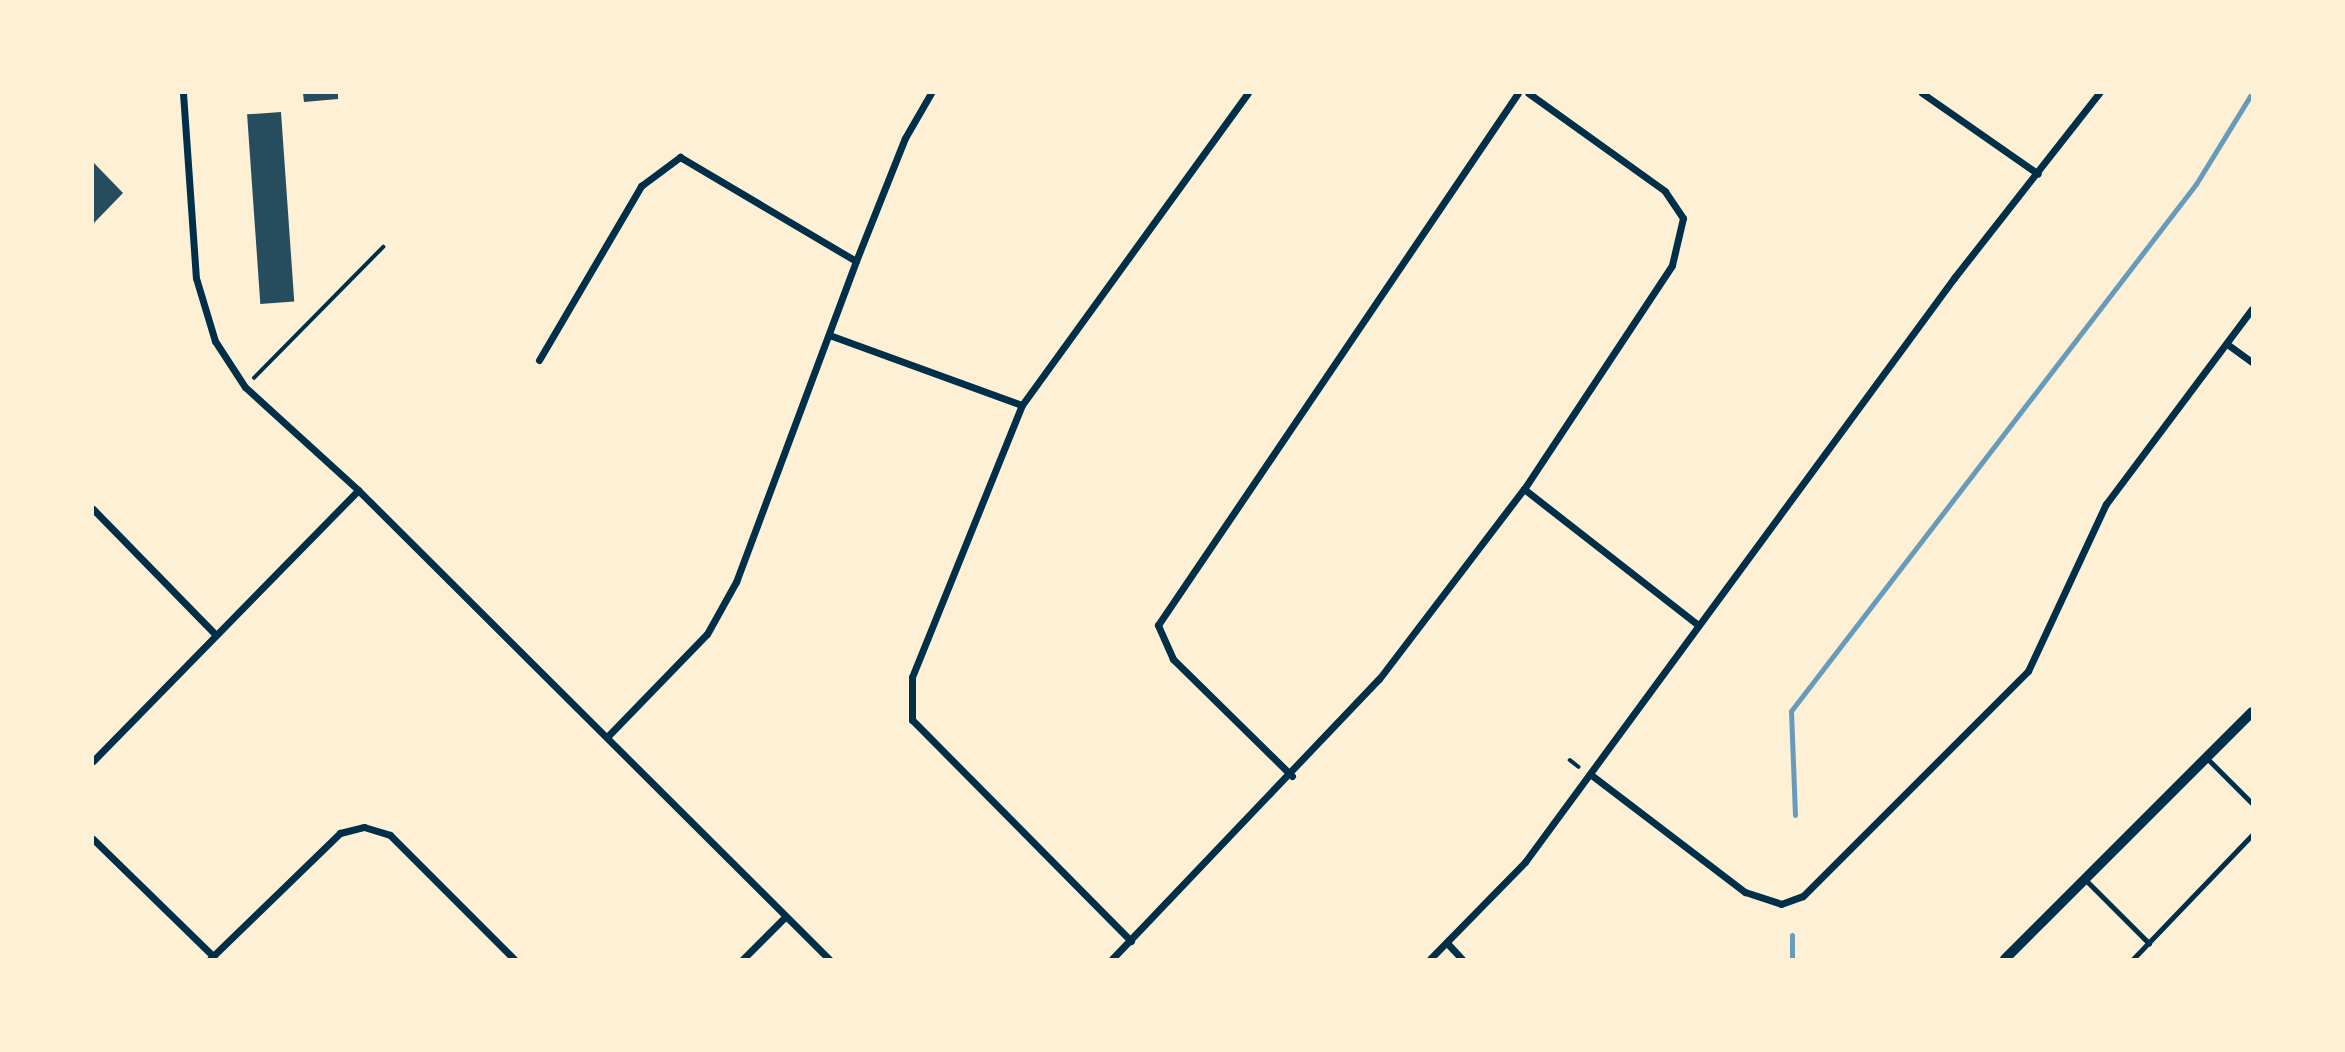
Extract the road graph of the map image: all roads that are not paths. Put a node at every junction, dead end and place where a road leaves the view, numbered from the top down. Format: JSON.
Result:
{"nodes":[{"id":1,"x":183,"y":93,"type":"edge"},
{"id":2,"x":931,"y":93,"type":"edge"},
{"id":3,"x":1248,"y":93,"type":"edge"},
{"id":4,"x":1518,"y":93,"type":"edge"},
{"id":5,"x":1528,"y":93,"type":"edge"},
{"id":6,"x":1922,"y":93,"type":"edge"},
{"id":7,"x":2099,"y":93,"type":"edge"},
{"id":8,"x":1932,"y":96,"type":"edge"},
{"id":9,"x":2038,"y":174,"type":"junction"},
{"id":10,"x":856,"y":261,"type":"junction"},
{"id":11,"x":2252,"y":309,"type":"edge"},
{"id":12,"x":832,"y":336,"type":"junction"},
{"id":13,"x":2227,"y":344,"type":"junction"},
{"id":14,"x":539,"y":360,"type":"dead end"},
{"id":15,"x":2252,"y":362,"type":"edge"},
{"id":16,"x":1022,"y":405,"type":"junction"},
{"id":17,"x":1524,"y":489,"type":"junction"},
{"id":18,"x":358,"y":490,"type":"junction"},
{"id":19,"x":93,"y":509,"type":"edge"},
{"id":20,"x":1698,"y":625,"type":"junction"},
{"id":21,"x":216,"y":635,"type":"junction"},
{"id":22,"x":2252,"y":713,"type":"edge"},
{"id":23,"x":608,"y":736,"type":"junction"},
{"id":24,"x":2207,"y":757,"type":"junction"},
{"id":25,"x":93,"y":761,"type":"edge"},
{"id":26,"x":1590,"y":774,"type":"junction"},
{"id":27,"x":1292,"y":776,"type":"junction"},
{"id":28,"x":2252,"y":803,"type":"edge"},
{"id":29,"x":2252,"y":835,"type":"edge"},
{"id":30,"x":93,"y":839,"type":"edge"},
{"id":31,"x":2085,"y":879,"type":"junction"},
{"id":32,"x":785,"y":917,"type":"junction"},
{"id":33,"x":1131,"y":942,"type":"junction"},
{"id":34,"x":1447,"y":943,"type":"junction"},
{"id":35,"x":2148,"y":943,"type":"junction"},
{"id":36,"x":211,"y":958,"type":"edge"},
{"id":37,"x":514,"y":959,"type":"edge"},
{"id":38,"x":743,"y":959,"type":"edge"},
{"id":39,"x":829,"y":959,"type":"edge"},
{"id":40,"x":1112,"y":959,"type":"edge"},
{"id":41,"x":1430,"y":959,"type":"edge"},
{"id":42,"x":1462,"y":959,"type":"edge"},
{"id":43,"x":2006,"y":959,"type":"edge"},
{"id":44,"x":2133,"y":959,"type":"edge"}],
"edges":[{"from":1,"to":18,"type":"street"},
{"from":2,"to":10,"type":"street"},
{"from":3,"to":16,"type":"street"},
{"from":4,"to":27,"type":"street"},
{"from":5,"to":17,"type":"street"},
{"from":6,"to":8,"type":"street"},
{"from":7,"to":9,"type":"street"},
{"from":8,"to":9,"type":"street"},
{"from":9,"to":20,"type":"street"},
{"from":10,"to":12,"type":"street"},
{"from":10,"to":14,"type":"street"},
{"from":11,"to":13,"type":"street"},
{"from":12,"to":16,"type":"street"},
{"from":12,"to":23,"type":"street"},
{"from":13,"to":15,"type":"street"},
{"from":13,"to":26,"type":"street"},
{"from":16,"to":33,"type":"street"},
{"from":17,"to":20,"type":"street"},
{"from":17,"to":27,"type":"street"},
{"from":18,"to":21,"type":"street"},
{"from":18,"to":23,"type":"street"},
{"from":19,"to":21,"type":"street"},
{"from":20,"to":26,"type":"street"},
{"from":21,"to":25,"type":"street"},
{"from":22,"to":24,"type":"street"},
{"from":23,"to":32,"type":"street"},
{"from":24,"to":28,"type":"lane"},
{"from":24,"to":31,"type":"street"},
{"from":26,"to":34,"type":"street"},
{"from":27,"to":33,"type":"street"},
{"from":29,"to":35,"type":"lane"},
{"from":30,"to":36,"type":"street"},
{"from":31,"to":35,"type":"lane"},
{"from":31,"to":43,"type":"street"},
{"from":32,"to":38,"type":"street"},
{"from":32,"to":39,"type":"street"},
{"from":33,"to":40,"type":"street"},
{"from":34,"to":41,"type":"street"},
{"from":34,"to":42,"type":"street"},
{"from":35,"to":44,"type":"lane"},
{"from":36,"to":37,"type":"street"}]}
